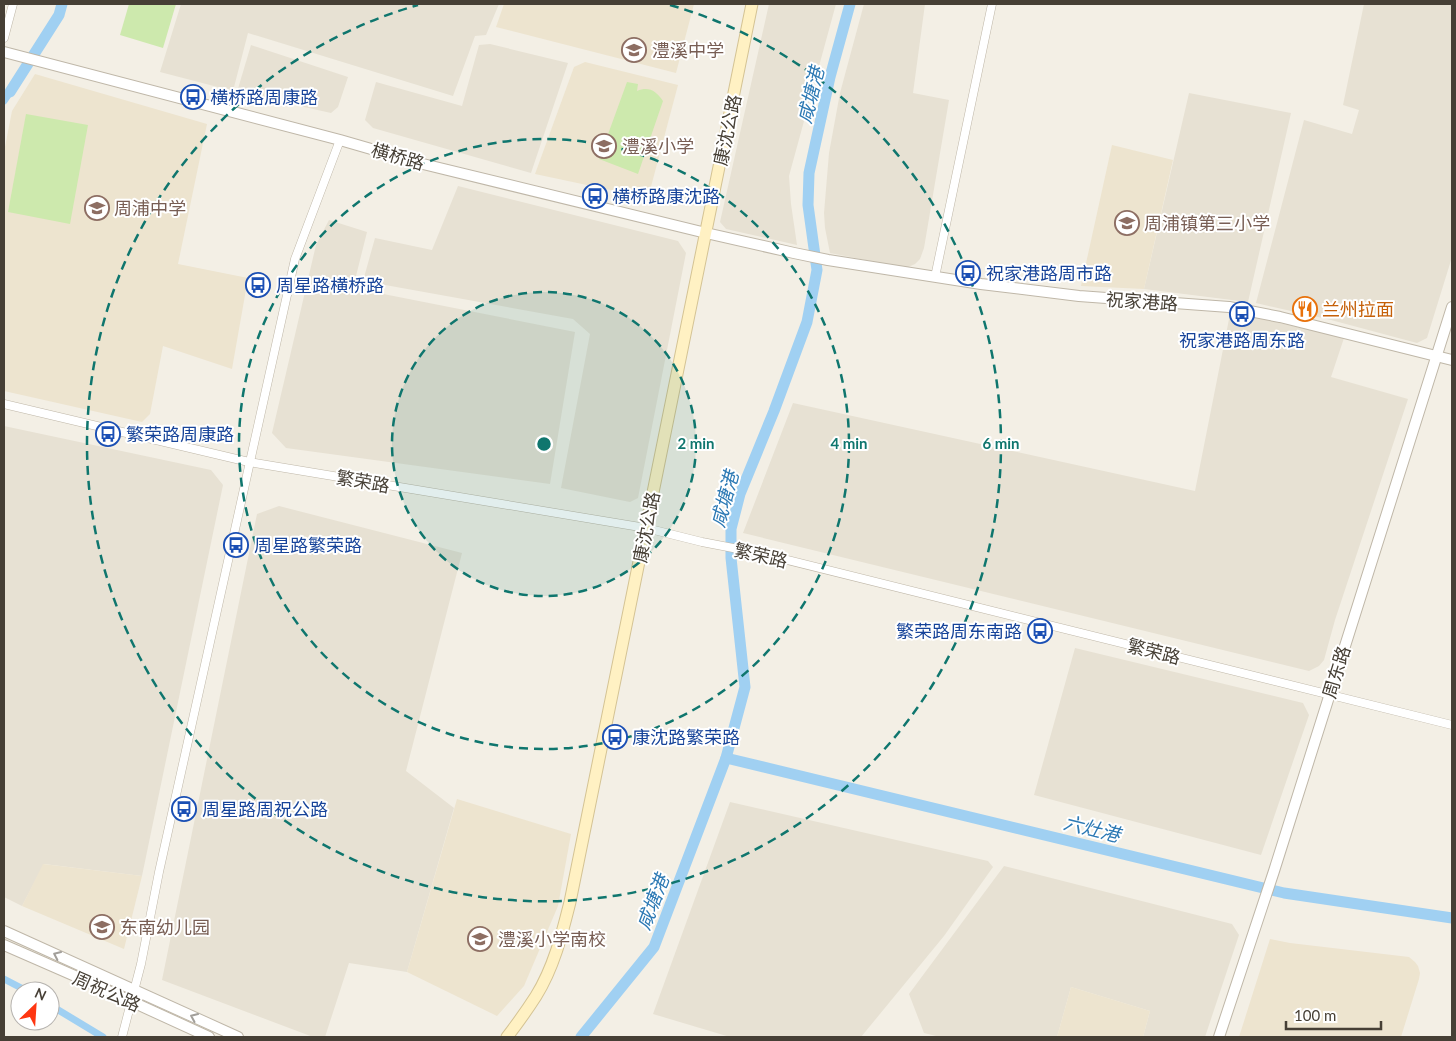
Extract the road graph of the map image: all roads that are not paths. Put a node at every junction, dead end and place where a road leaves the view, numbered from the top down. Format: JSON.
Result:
{"nodes":[{"id":1,"x":13,"y":4,"type":"edge"},
{"id":2,"x":752,"y":4,"type":"edge"},
{"id":3,"x":992,"y":4,"type":"edge"},
{"id":4,"x":4,"y":38,"type":"edge"},
{"id":5,"x":4,"y":52,"type":"edge"},
{"id":6,"x":340,"y":140,"type":"junction"},
{"id":7,"x":706,"y":233,"type":"junction"},
{"id":8,"x":828,"y":260,"type":"joint"},
{"id":9,"x":935,"y":277,"type":"junction"},
{"id":10,"x":1452,"y":307,"type":"edge"},
{"id":11,"x":1438,"y":355,"type":"junction"},
{"id":12,"x":1452,"y":360,"type":"edge"},
{"id":13,"x":4,"y":404,"type":"edge"},
{"id":14,"x":249,"y":462,"type":"junction"},
{"id":15,"x":646,"y":528,"type":"junction"},
{"id":16,"x":1329,"y":694,"type":"junction"},
{"id":17,"x":1452,"y":725,"type":"edge"},
{"id":18,"x":4,"y":930,"type":"edge"},
{"id":19,"x":4,"y":946,"type":"edge"},
{"id":20,"x":133,"y":990,"type":"junction"},
{"id":21,"x":131,"y":1001,"type":"junction"},
{"id":22,"x":122,"y":1036,"type":"edge"},
{"id":23,"x":209,"y":1037,"type":"edge"},
{"id":24,"x":238,"y":1037,"type":"edge"},
{"id":25,"x":507,"y":1037,"type":"edge"},
{"id":26,"x":1219,"y":1037,"type":"edge"}],
"edges":[{"from":1,"to":4,"type":"street"},
{"from":2,"to":7,"type":"main road","name":"康沈公路"},
{"from":3,"to":9,"type":"street"},
{"from":5,"to":6,"type":"street","name":"横桥路"},
{"from":6,"to":7,"type":"street","name":"横桥路"},
{"from":6,"to":14,"type":"street"},
{"from":7,"to":8,"type":"street","name":"横桥路"},
{"from":7,"to":15,"type":"main road","name":"康沈公路"},
{"from":8,"to":9,"type":"street","name":"祝家港路"},
{"from":9,"to":11,"type":"street","name":"祝家港路"},
{"from":10,"to":11,"type":"street","name":"周东路"},
{"from":11,"to":12,"type":"street","name":"祝家港路"},
{"from":11,"to":16,"type":"street","name":"周东路"},
{"from":13,"to":14,"type":"street","name":"繁荣路"},
{"from":14,"to":15,"type":"street","name":"繁荣路"},
{"from":14,"to":20,"type":"street"},
{"from":15,"to":16,"type":"street","name":"繁荣路"},
{"from":15,"to":25,"type":"main road","name":"康沈公路"},
{"from":16,"to":17,"type":"street","name":"繁荣路"},
{"from":16,"to":26,"type":"street","name":"周东路"},
{"from":20,"to":18,"type":"street","one_way":true},
{"from":19,"to":21,"type":"street","name":"周祝公路"},
{"from":20,"to":21,"type":"street"},
{"from":24,"to":20,"type":"street","one_way":true},
{"from":21,"to":22,"type":"street"},
{"from":21,"to":23,"type":"street","name":"周祝公路"}]}
